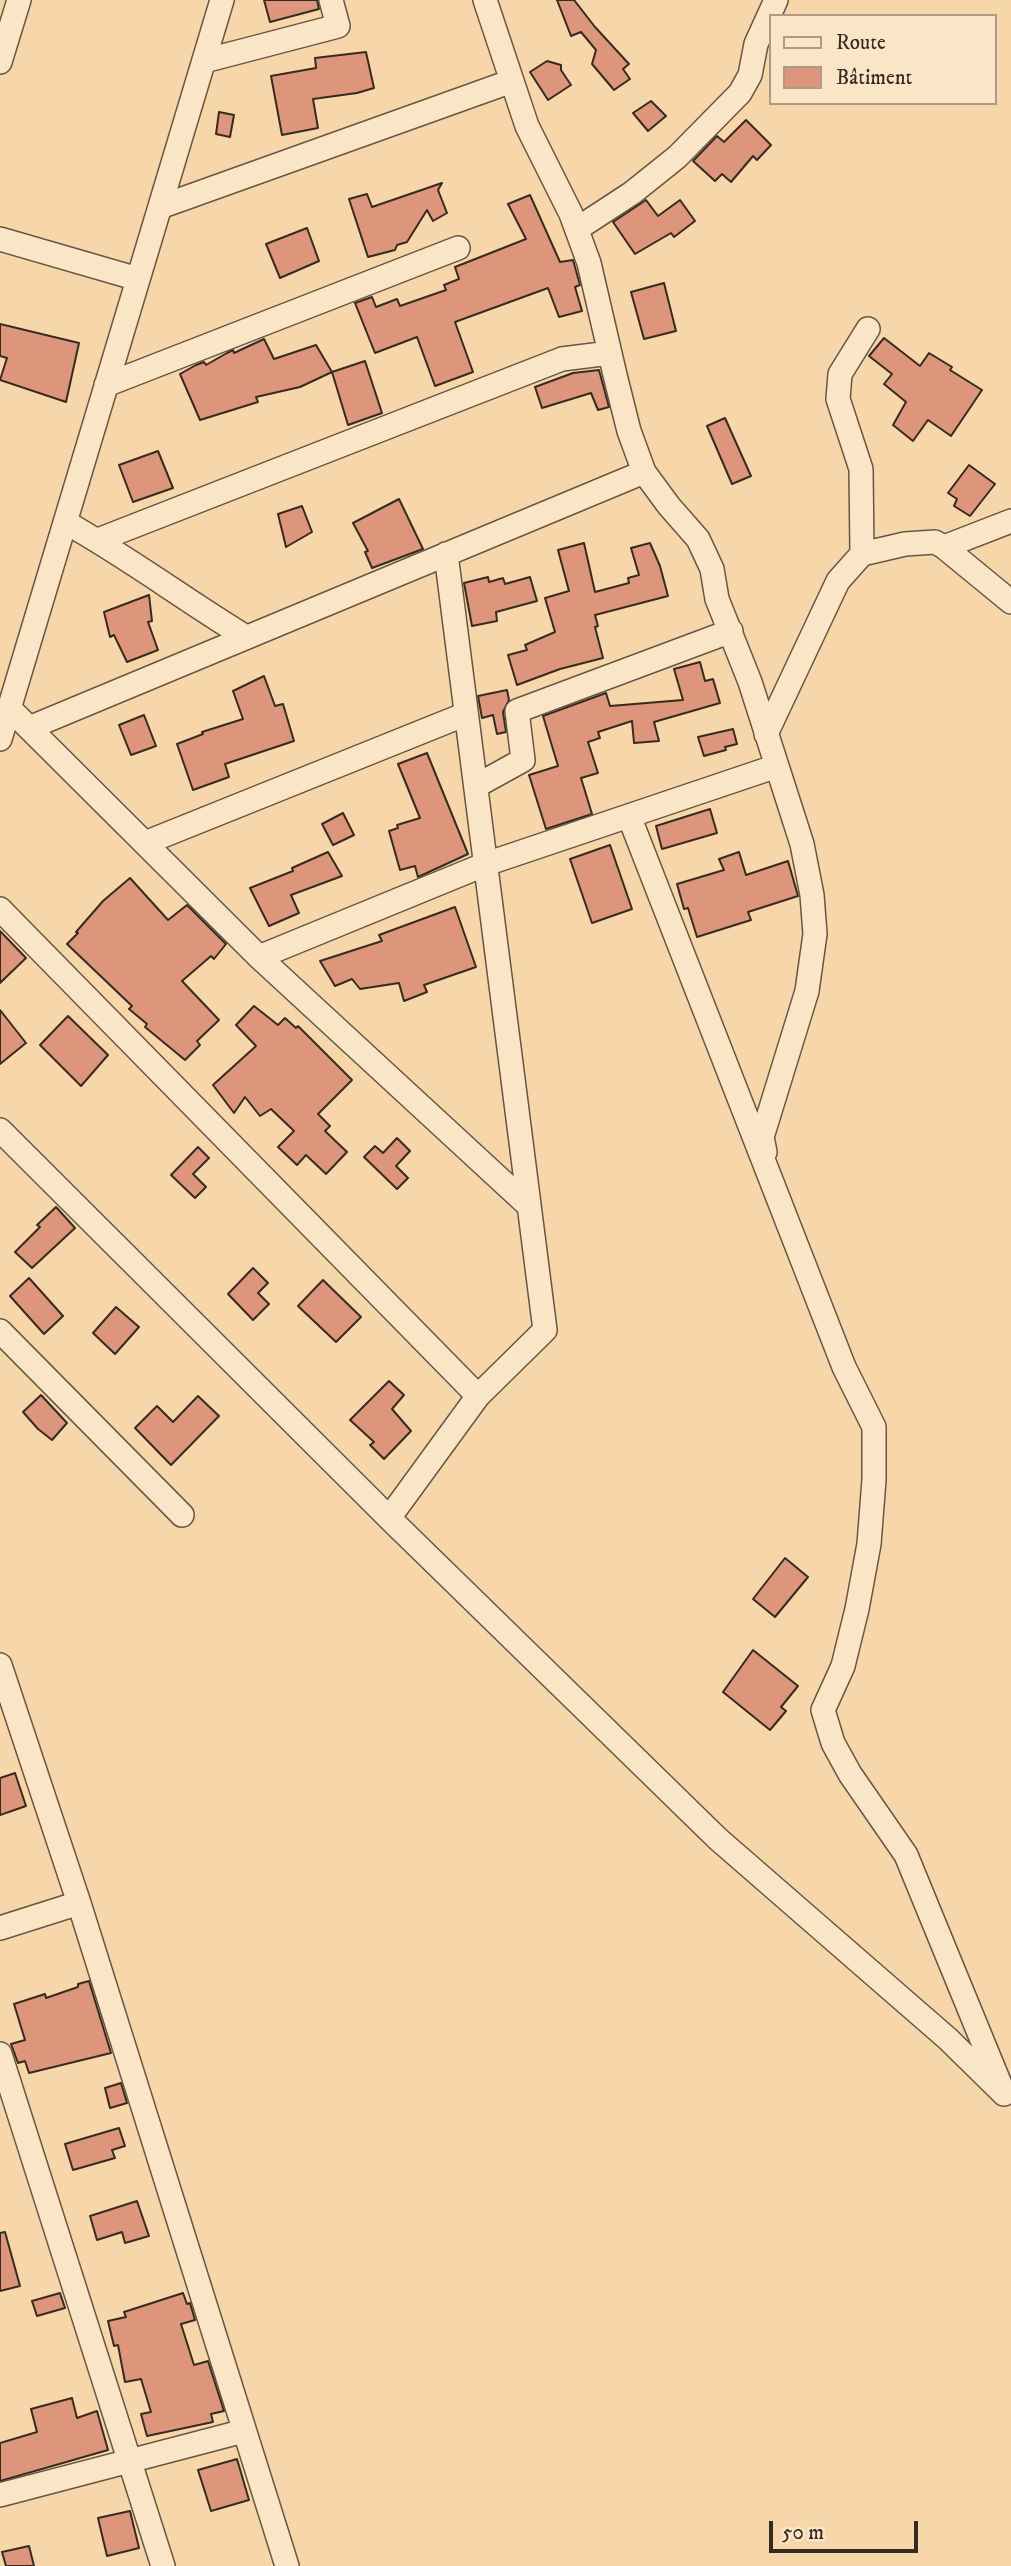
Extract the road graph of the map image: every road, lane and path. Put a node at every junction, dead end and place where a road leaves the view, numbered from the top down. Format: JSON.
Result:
{"nodes":[{"id":1,"x":19,"y":0,"type":"edge"},
{"id":2,"x":222,"y":0,"type":"edge"},
{"id":3,"x":331,"y":0,"type":"edge"},
{"id":4,"x":485,"y":0,"type":"edge"},
{"id":5,"x":769,"y":16,"type":"edge"},
{"id":6,"x":204,"y":61,"type":"junction"},
{"id":7,"x":0,"y":62,"type":"edge"},
{"id":8,"x":512,"y":80,"type":"junction"},
{"id":9,"x":160,"y":207,"type":"junction"},
{"id":10,"x":577,"y":229,"type":"junction"},
{"id":11,"x":0,"y":239,"type":"edge"},
{"id":12,"x":458,"y":248,"type":"dead end"},
{"id":13,"x":138,"y":279,"type":"junction"},
{"id":14,"x":868,"y":329,"type":"dead end"},
{"id":15,"x":610,"y":353,"type":"junction"},
{"id":16,"x":106,"y":385,"type":"junction"},
{"id":17,"x":644,"y":472,"type":"junction"},
{"id":18,"x":1011,"y":521,"type":"edge"},
{"id":19,"x":65,"y":522,"type":"junction"},
{"id":20,"x":98,"y":540,"type":"junction"},
{"id":21,"x":944,"y":547,"type":"junction"},
{"id":22,"x":446,"y":554,"type":"junction"},
{"id":23,"x":862,"y":554,"type":"junction"},
{"id":24,"x":1011,"y":602,"type":"edge"},
{"id":25,"x":731,"y":631,"type":"junction"},
{"id":26,"x":246,"y":637,"type":"junction"},
{"id":27,"x":466,"y":714,"type":"junction"},
{"id":28,"x":3,"y":725,"type":"edge"},
{"id":29,"x":29,"y":728,"type":"junction"},
{"id":30,"x":766,"y":734,"type":"junction"},
{"id":31,"x":777,"y":766,"type":"junction"},
{"id":32,"x":476,"y":786,"type":"junction"},
{"id":33,"x":629,"y":816,"type":"junction"},
{"id":34,"x":145,"y":843,"type":"junction"},
{"id":35,"x":486,"y":864,"type":"junction"},
{"id":36,"x":0,"y":909,"type":"edge"},
{"id":37,"x":259,"y":957,"type":"junction"},
{"id":38,"x":0,"y":1130,"type":"edge"},
{"id":39,"x":768,"y":1172,"type":"junction"},
{"id":40,"x":529,"y":1206,"type":"junction"},
{"id":41,"x":0,"y":1331,"type":"edge"},
{"id":42,"x":478,"y":1396,"type":"junction"},
{"id":43,"x":182,"y":1515,"type":"dead end"},
{"id":44,"x":389,"y":1518,"type":"junction"},
{"id":45,"x":0,"y":1665,"type":"edge"},
{"id":46,"x":9,"y":1724,"type":"edge"},
{"id":47,"x":79,"y":1903,"type":"junction"},
{"id":48,"x":0,"y":1927,"type":"edge"},
{"id":49,"x":0,"y":2054,"type":"edge"},
{"id":50,"x":1008,"y":2098,"type":"edge"},
{"id":51,"x":244,"y":2431,"type":"junction"},
{"id":52,"x":129,"y":2461,"type":"junction"},
{"id":53,"x":0,"y":2495,"type":"edge"},
{"id":54,"x":163,"y":2566,"type":"edge"},
{"id":55,"x":287,"y":2566,"type":"edge"}],
"edges":[{"from":1,"to":7,"type":"street"},
{"from":2,"to":6,"type":"street"},
{"from":3,"to":6,"type":"street"},
{"from":4,"to":8,"type":"street"},
{"from":5,"to":10,"type":"street"},
{"from":6,"to":9,"type":"street"},
{"from":8,"to":9,"type":"street"},
{"from":8,"to":10,"type":"street"},
{"from":9,"to":13,"type":"street"},
{"from":10,"to":15,"type":"street"},
{"from":11,"to":13,"type":"street"},
{"from":12,"to":16,"type":"street"},
{"from":13,"to":16,"type":"street"},
{"from":14,"to":23,"type":"street"},
{"from":15,"to":17,"type":"street"},
{"from":15,"to":20,"type":"street"},
{"from":16,"to":19,"type":"street"},
{"from":17,"to":22,"type":"street"},
{"from":17,"to":25,"type":"street"},
{"from":18,"to":21,"type":"street"},
{"from":19,"to":20,"type":"street"},
{"from":19,"to":28,"type":"street"},
{"from":20,"to":26,"type":"street"},
{"from":21,"to":23,"type":"street"},
{"from":21,"to":24,"type":"street"},
{"from":22,"to":26,"type":"street"},
{"from":22,"to":27,"type":"street"},
{"from":23,"to":30,"type":"street"},
{"from":25,"to":30,"type":"street"},
{"from":25,"to":32,"type":"street"},
{"from":26,"to":29,"type":"street"},
{"from":27,"to":32,"type":"street"},
{"from":27,"to":34,"type":"street"},
{"from":28,"to":29,"type":"street"},
{"from":29,"to":34,"type":"street"},
{"from":30,"to":31,"type":"street"},
{"from":31,"to":33,"type":"street"},
{"from":31,"to":39,"type":"street"},
{"from":32,"to":35,"type":"street"},
{"from":33,"to":35,"type":"street"},
{"from":33,"to":39,"type":"street"},
{"from":34,"to":37,"type":"street"},
{"from":35,"to":37,"type":"street"},
{"from":35,"to":40,"type":"street"},
{"from":36,"to":42,"type":"street"},
{"from":37,"to":40,"type":"street"},
{"from":38,"to":44,"type":"street"},
{"from":39,"to":50,"type":"street"},
{"from":40,"to":42,"type":"street"},
{"from":41,"to":43,"type":"street"},
{"from":42,"to":44,"type":"street"},
{"from":44,"to":50,"type":"street"},
{"from":45,"to":46,"type":"street"},
{"from":46,"to":47,"type":"street"},
{"from":47,"to":48,"type":"street"},
{"from":47,"to":51,"type":"street"},
{"from":49,"to":52,"type":"street"},
{"from":51,"to":52,"type":"street"},
{"from":51,"to":55,"type":"street"},
{"from":52,"to":53,"type":"street"},
{"from":52,"to":54,"type":"street"}]}
